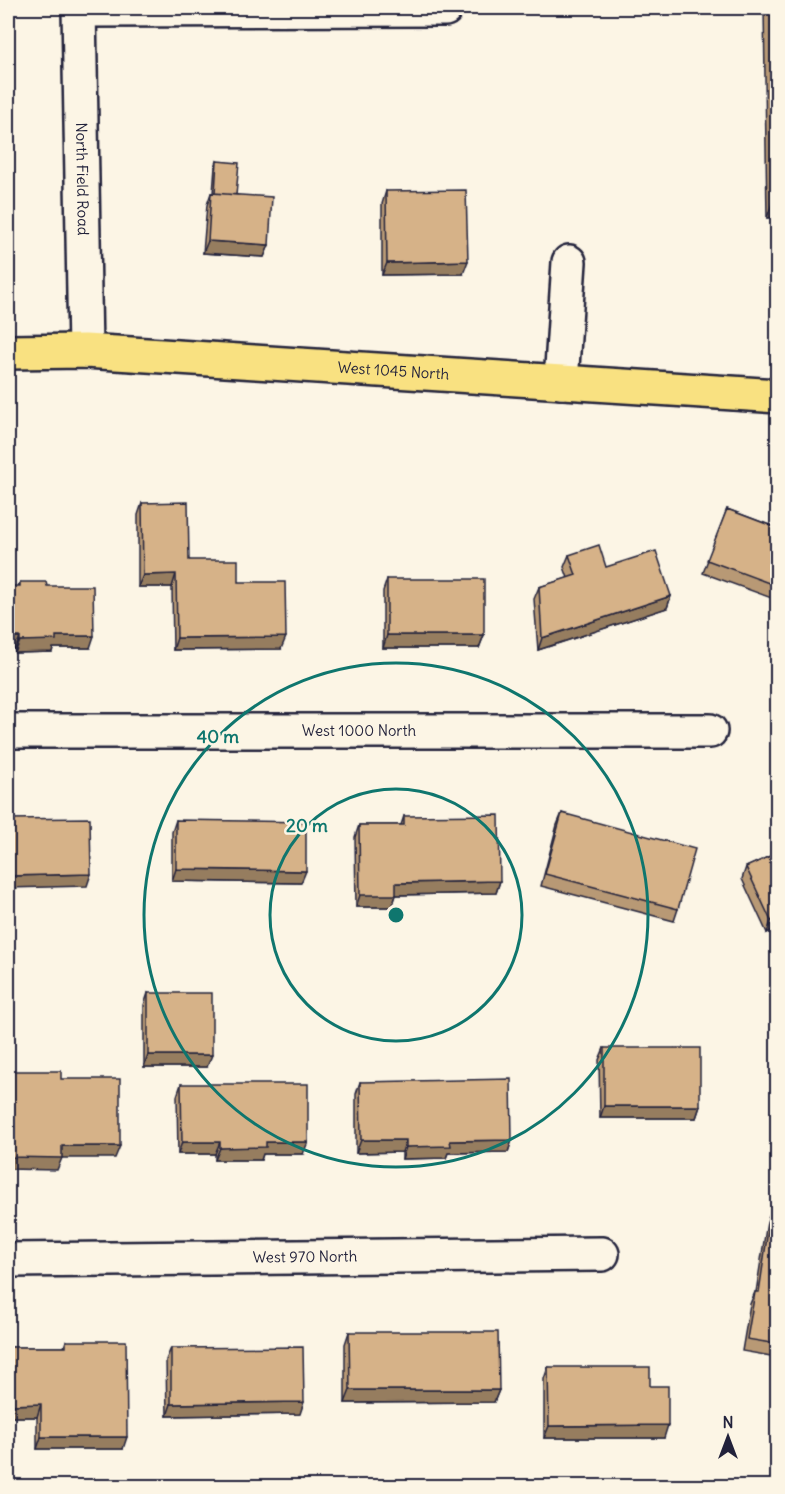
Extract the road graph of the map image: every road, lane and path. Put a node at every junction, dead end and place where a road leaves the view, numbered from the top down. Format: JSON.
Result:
{"nodes":[{"id":1,"x":79,"y":8,"type":"edge"},
{"id":2,"x":445,"y":9,"type":"edge"},
{"id":3,"x":569,"y":262,"type":"dead end"},
{"id":4,"x":85,"y":351,"type":"junction"},
{"id":5,"x":8,"y":352,"type":"edge"},
{"id":6,"x":561,"y":382,"type":"junction"},
{"id":7,"x":777,"y":396,"type":"edge"},
{"id":8,"x":8,"y":731,"type":"edge"},
{"id":9,"x":710,"y":731,"type":"dead end"},
{"id":10,"x":602,"y":1254,"type":"dead end"},
{"id":11,"x":8,"y":1260,"type":"edge"}],
"edges":[{"from":1,"to":2,"type":"street"},
{"from":1,"to":4,"type":"street","name":"North Field Road"},
{"from":3,"to":6,"type":"street"},
{"from":4,"to":5,"type":"main road","name":"West 1045 North"},
{"from":4,"to":6,"type":"main road","name":"West 1045 North"},
{"from":6,"to":7,"type":"main road","name":"West 1045 North"},
{"from":8,"to":9,"type":"street","name":"West 1000 North"},
{"from":10,"to":11,"type":"street","name":"West 970 North"}]}
